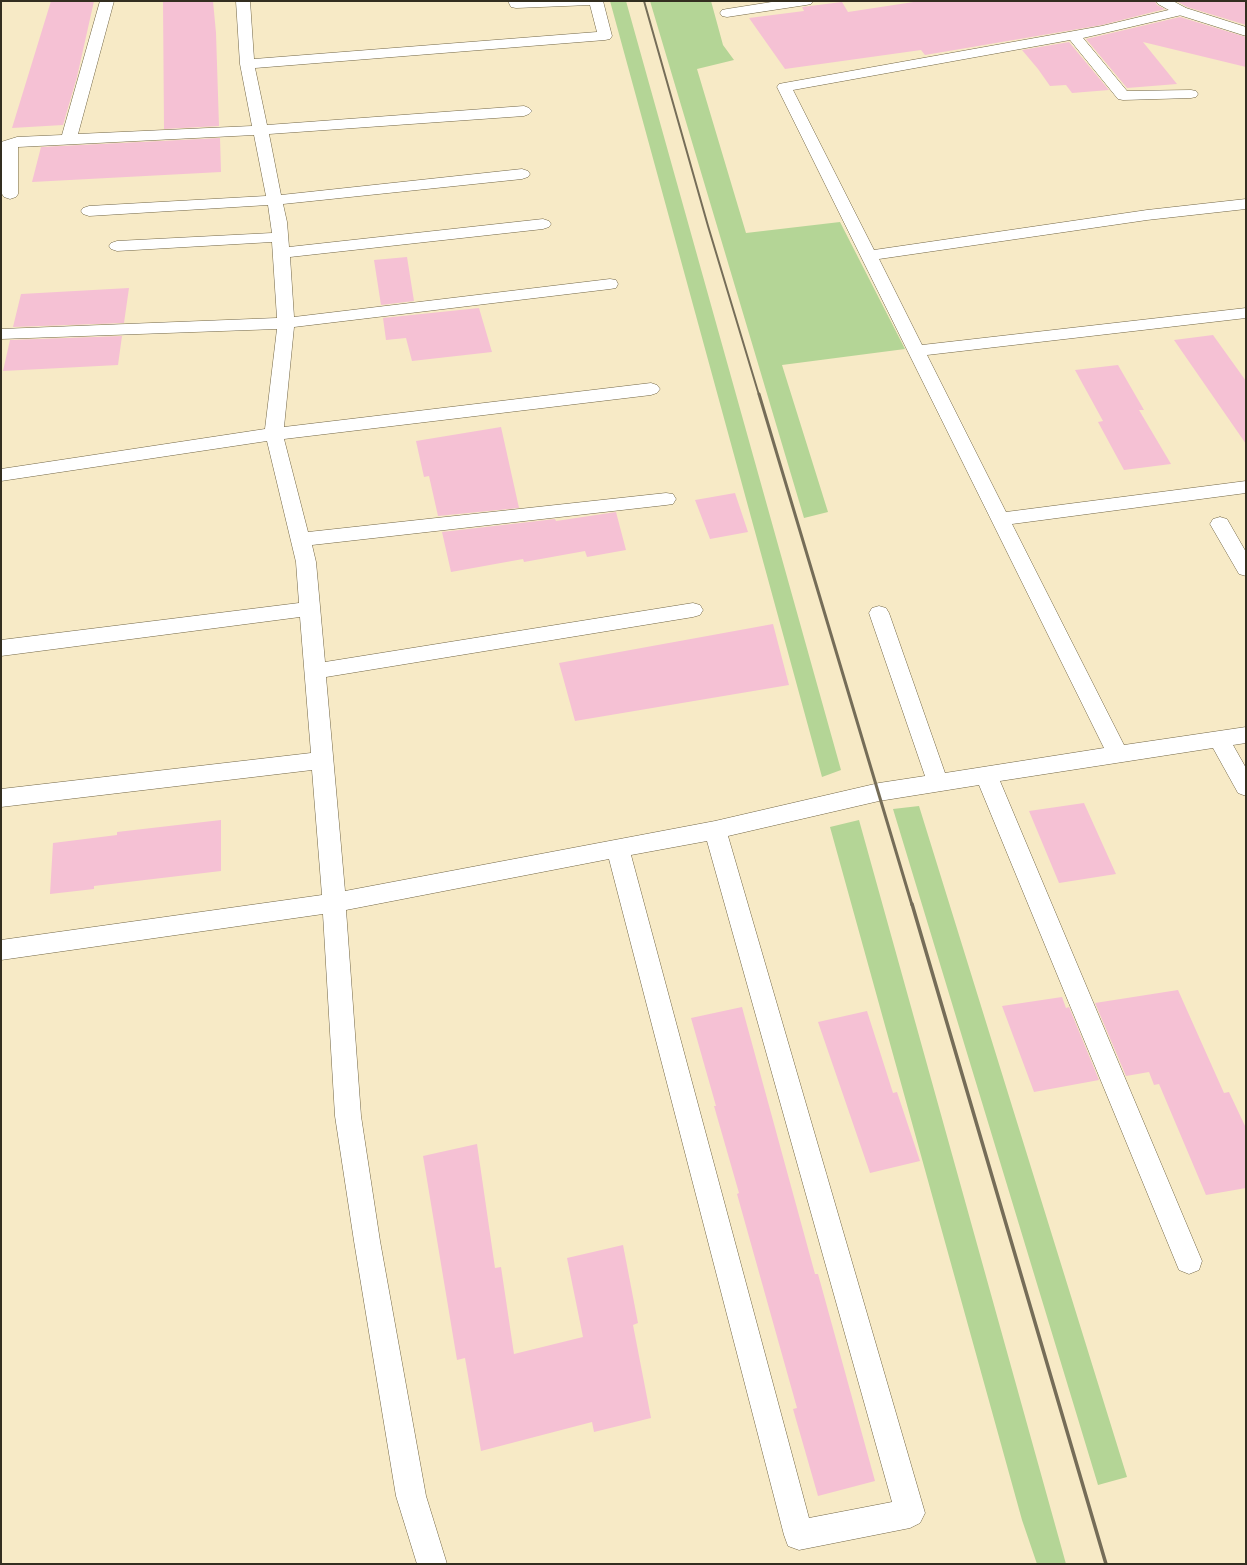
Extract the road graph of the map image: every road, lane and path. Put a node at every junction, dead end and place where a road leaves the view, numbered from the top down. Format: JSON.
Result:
{"nodes":[{"id":1,"x":107,"y":1,"type":"edge"},
{"id":2,"x":243,"y":1,"type":"edge"},
{"id":3,"x":515,"y":1,"type":"edge"},
{"id":4,"x":594,"y":1,"type":"edge"},
{"id":5,"x":806,"y":1,"type":"edge"},
{"id":6,"x":1163,"y":1,"type":"edge"},
{"id":7,"x":788,"y":2,"type":"edge"},
{"id":8,"x":1181,"y":11,"type":"junction"},
{"id":9,"x":728,"y":13,"type":"dead end"},
{"id":10,"x":1246,"y":32,"type":"edge"},
{"id":11,"x":1073,"y":35,"type":"junction"},
{"id":12,"x":247,"y":64,"type":"junction"},
{"id":13,"x":1191,"y":94,"type":"dead end"},
{"id":14,"x":524,"y":111,"type":"dead end"},
{"id":15,"x":260,"y":130,"type":"junction"},
{"id":16,"x":69,"y":139,"type":"junction"},
{"id":17,"x":5,"y":146,"type":"edge"},
{"id":18,"x":522,"y":174,"type":"dead end"},
{"id":19,"x":10,"y":194,"type":"dead end"},
{"id":20,"x":275,"y":200,"type":"junction"},
{"id":21,"x":1246,"y":204,"type":"edge"},
{"id":22,"x":89,"y":211,"type":"dead end"},
{"id":23,"x":543,"y":224,"type":"dead end"},
{"id":24,"x":280,"y":245,"type":"junction"},
{"id":25,"x":117,"y":246,"type":"dead end"},
{"id":26,"x":868,"y":256,"type":"junction"},
{"id":27,"x":610,"y":284,"type":"dead end"},
{"id":28,"x":1246,"y":313,"type":"edge"},
{"id":29,"x":286,"y":323,"type":"junction"},
{"id":30,"x":1,"y":334,"type":"edge"},
{"id":31,"x":916,"y":351,"type":"junction"},
{"id":32,"x":651,"y":389,"type":"dead end"},
{"id":33,"x":274,"y":434,"type":"junction"},
{"id":34,"x":1,"y":474,"type":"edge"},
{"id":35,"x":1246,"y":488,"type":"edge"},
{"id":36,"x":666,"y":499,"type":"dead end"},
{"id":37,"x":1000,"y":519,"type":"junction"},
{"id":38,"x":1220,"y":524,"type":"dead end"},
{"id":39,"x":300,"y":540,"type":"junction"},
{"id":40,"x":1246,"y":569,"type":"edge"},
{"id":41,"x":310,"y":609,"type":"junction"},
{"id":42,"x":694,"y":610,"type":"dead end"},
{"id":43,"x":879,"y":614,"type":"dead end"},
{"id":44,"x":1,"y":648,"type":"edge"},
{"id":45,"x":314,"y":671,"type":"junction"},
{"id":46,"x":1246,"y":735,"type":"edge"},
{"id":47,"x":1219,"y":740,"type":"junction"},
{"id":48,"x":1118,"y":754,"type":"junction"},
{"id":49,"x":322,"y":760,"type":"junction"},
{"id":50,"x":986,"y":775,"type":"junction"},
{"id":51,"x":938,"y":783,"type":"junction"},
{"id":52,"x":1246,"y":787,"type":"edge"},
{"id":53,"x":1,"y":798,"type":"edge"},
{"id":54,"x":715,"y":830,"type":"junction"},
{"id":55,"x":618,"y":849,"type":"junction"},
{"id":56,"x":334,"y":903,"type":"junction"},
{"id":57,"x":1,"y":950,"type":"edge"},
{"id":58,"x":1189,"y":1261,"type":"dead end"},
{"id":59,"x":432,"y":1564,"type":"edge"}],
"edges":[{"from":1,"to":16,"type":"street"},
{"from":2,"to":12,"type":"street"},
{"from":3,"to":4,"type":"street"},
{"from":4,"to":12,"type":"street"},
{"from":5,"to":7,"type":"street"},
{"from":6,"to":8,"type":"street"},
{"from":7,"to":9,"type":"street"},
{"from":8,"to":10,"type":"street"},
{"from":8,"to":11,"type":"street"},
{"from":11,"to":13,"type":"street"},
{"from":11,"to":26,"type":"street"},
{"from":12,"to":15,"type":"street"},
{"from":14,"to":15,"type":"street"},
{"from":15,"to":16,"type":"street"},
{"from":15,"to":20,"type":"street"},
{"from":16,"to":17,"type":"street"},
{"from":17,"to":19,"type":"street"},
{"from":18,"to":20,"type":"street"},
{"from":20,"to":22,"type":"street"},
{"from":20,"to":24,"type":"street"},
{"from":21,"to":26,"type":"street"},
{"from":23,"to":24,"type":"street"},
{"from":24,"to":25,"type":"street"},
{"from":24,"to":29,"type":"street"},
{"from":26,"to":31,"type":"street"},
{"from":27,"to":29,"type":"street"},
{"from":28,"to":31,"type":"street"},
{"from":29,"to":30,"type":"street"},
{"from":29,"to":33,"type":"street"},
{"from":31,"to":37,"type":"street"},
{"from":32,"to":33,"type":"street"},
{"from":33,"to":34,"type":"street"},
{"from":33,"to":39,"type":"street"},
{"from":35,"to":37,"type":"street"},
{"from":36,"to":39,"type":"street"},
{"from":37,"to":48,"type":"street"},
{"from":38,"to":40,"type":"street"},
{"from":39,"to":41,"type":"street"},
{"from":41,"to":44,"type":"street"},
{"from":41,"to":45,"type":"street"},
{"from":42,"to":45,"type":"street"},
{"from":43,"to":51,"type":"street"},
{"from":45,"to":49,"type":"street"},
{"from":46,"to":47,"type":"street"},
{"from":47,"to":48,"type":"street"},
{"from":47,"to":52,"type":"street"},
{"from":48,"to":50,"type":"street"},
{"from":49,"to":53,"type":"street"},
{"from":49,"to":56,"type":"street"},
{"from":50,"to":51,"type":"street"},
{"from":50,"to":58,"type":"street"},
{"from":51,"to":54,"type":"street"},
{"from":54,"to":55,"type":"street"},
{"from":54,"to":55,"type":"street"},
{"from":55,"to":56,"type":"street"},
{"from":56,"to":57,"type":"street"},
{"from":56,"to":59,"type":"street"}]}
